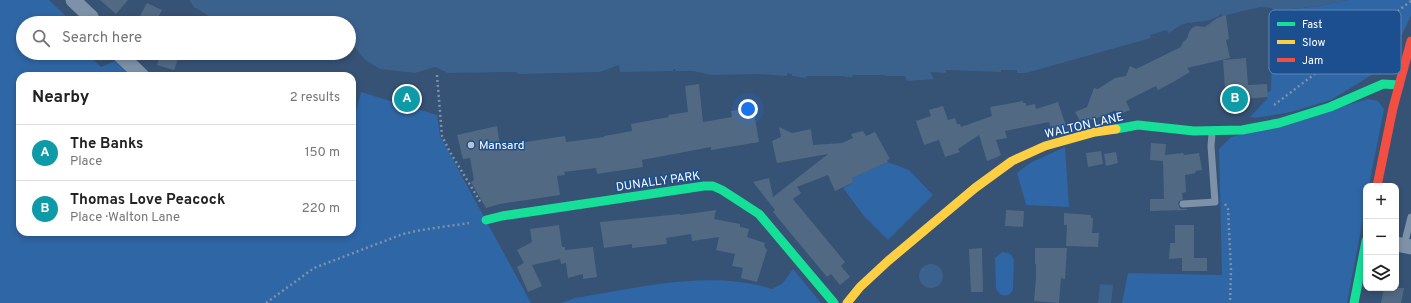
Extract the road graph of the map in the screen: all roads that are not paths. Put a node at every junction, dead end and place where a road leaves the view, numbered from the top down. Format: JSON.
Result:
{"nodes":[{"id":1,"x":73,"y":0,"type":"edge"},
{"id":2,"x":90,"y":16,"type":"edge"},
{"id":3,"x":1411,"y":41,"type":"edge"},
{"id":4,"x":125,"y":60,"type":"edge"},
{"id":5,"x":138,"y":72,"type":"edge"},
{"id":6,"x":1399,"y":85,"type":"junction"},
{"id":7,"x":1213,"y":131,"type":"junction"},
{"id":8,"x":1378,"y":183,"type":"edge"},
{"id":9,"x":1183,"y":204,"type":"dead end"},
{"id":10,"x":1411,"y":217,"type":"edge"},
{"id":11,"x":488,"y":220,"type":"road end"},
{"id":12,"x":1404,"y":245,"type":"edge"},
{"id":13,"x":1363,"y":255,"type":"edge"},
{"id":14,"x":834,"y":303,"type":"edge"},
{"id":15,"x":847,"y":303,"type":"edge"},
{"id":16,"x":1354,"y":303,"type":"edge"}],
"edges":[{"from":1,"to":2,"type":"street"},
{"from":3,"to":6,"type":"main road"},
{"from":4,"to":5,"type":"street"},
{"from":6,"to":7,"type":"main road","name":"WALTON LANE"},
{"from":6,"to":8,"type":"main road"},
{"from":7,"to":9,"type":"lane"},
{"from":7,"to":15,"type":"main road","name":"WALTON LANE"},
{"from":10,"to":12,"type":"lane"},
{"from":11,"to":14,"type":"main road","name":"DUNALLY PARK"},
{"from":13,"to":16,"type":"main road"}]}
